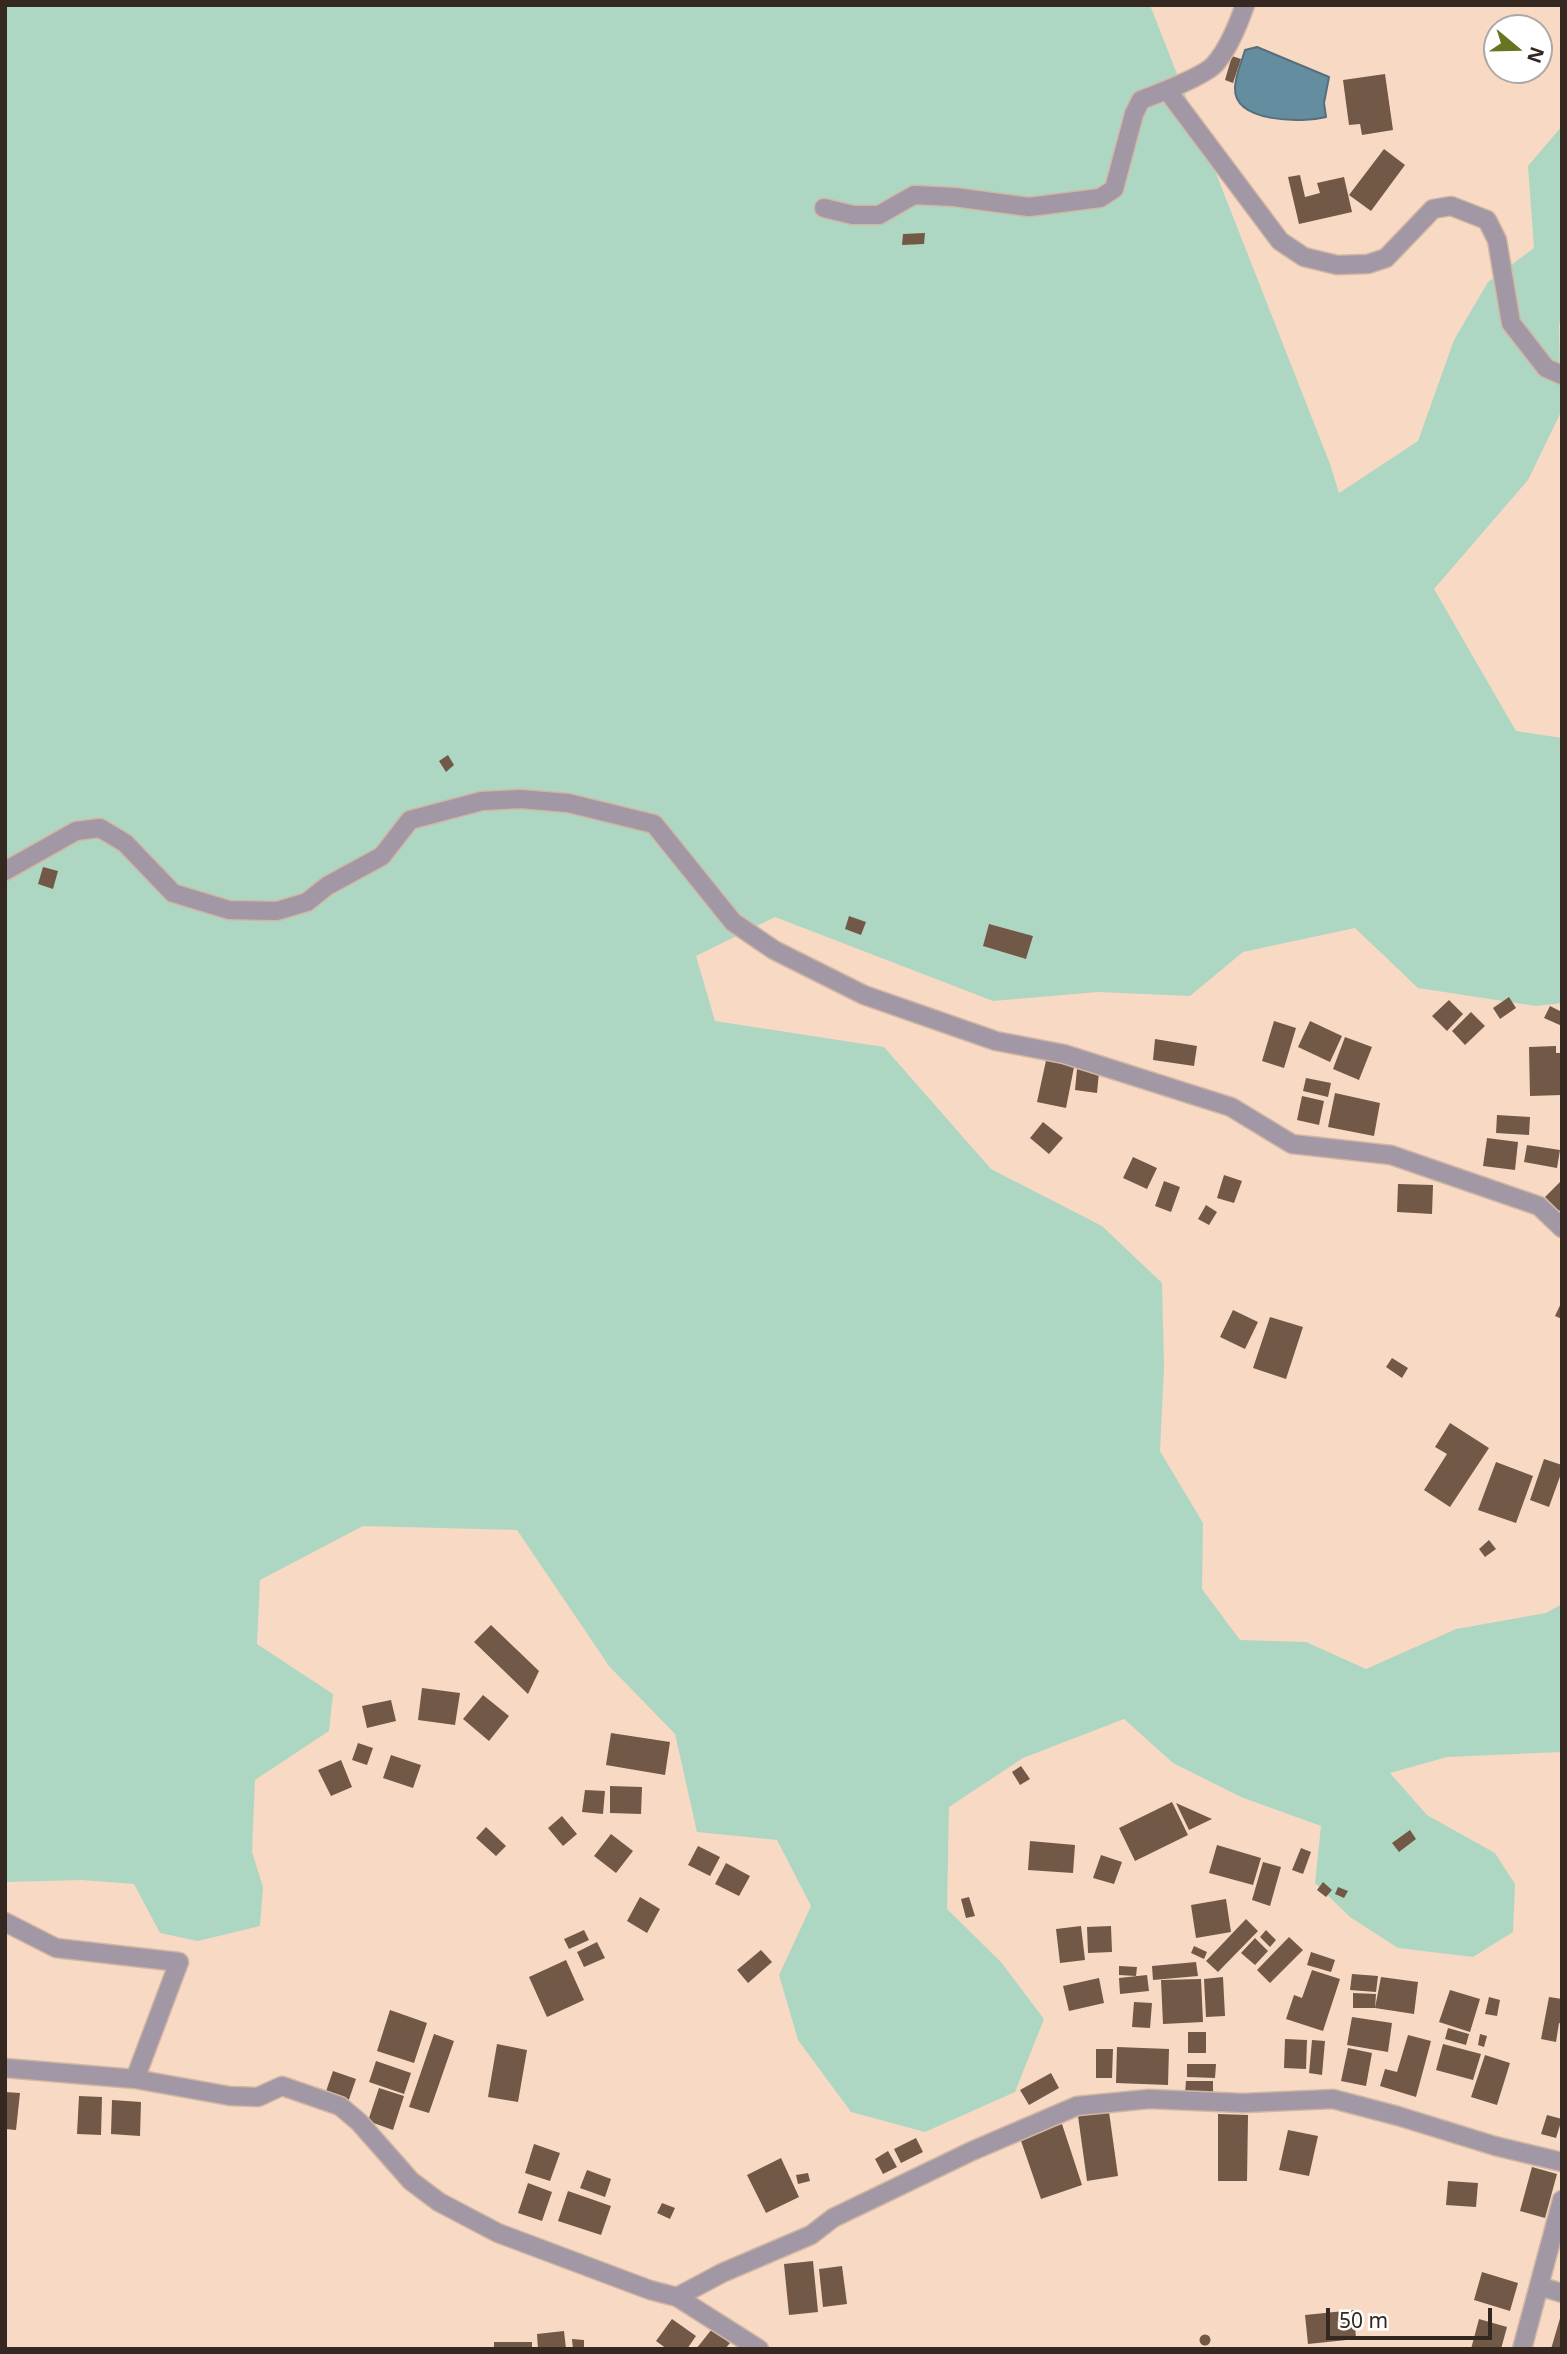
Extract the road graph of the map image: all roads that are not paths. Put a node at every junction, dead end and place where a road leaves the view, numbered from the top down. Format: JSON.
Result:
{"nodes":[{"id":1,"x":1245,"y":5,"type":"edge"},
{"id":2,"x":1167,"y":90,"type":"junction"},
{"id":3,"x":824,"y":208,"type":"dead end"},
{"id":4,"x":1562,"y":376,"type":"edge"},
{"id":5,"x":5,"y":871,"type":"edge"},
{"id":6,"x":1562,"y":1228,"type":"edge"},
{"id":7,"x":5,"y":1922,"type":"edge"},
{"id":8,"x":5,"y":2068,"type":"edge"},
{"id":9,"x":135,"y":2079,"type":"junction"},
{"id":10,"x":1562,"y":2162,"type":"edge"},
{"id":11,"x":1562,"y":2200,"type":"edge"},
{"id":12,"x":1539,"y":2286,"type":"junction"},
{"id":13,"x":1562,"y":2293,"type":"edge"},
{"id":14,"x":677,"y":2297,"type":"junction"},
{"id":15,"x":759,"y":2349,"type":"edge"},
{"id":16,"x":1522,"y":2349,"type":"edge"}],
"edges":[{"from":1,"to":2,"type":"street"},
{"from":2,"to":3,"type":"street"},
{"from":2,"to":4,"type":"street"},
{"from":5,"to":6,"type":"street"},
{"from":7,"to":9,"type":"street"},
{"from":8,"to":9,"type":"street"},
{"from":9,"to":14,"type":"street"},
{"from":10,"to":14,"type":"street"},
{"from":11,"to":12,"type":"street"},
{"from":12,"to":13,"type":"street"},
{"from":12,"to":16,"type":"street"},
{"from":14,"to":15,"type":"street"}]}
